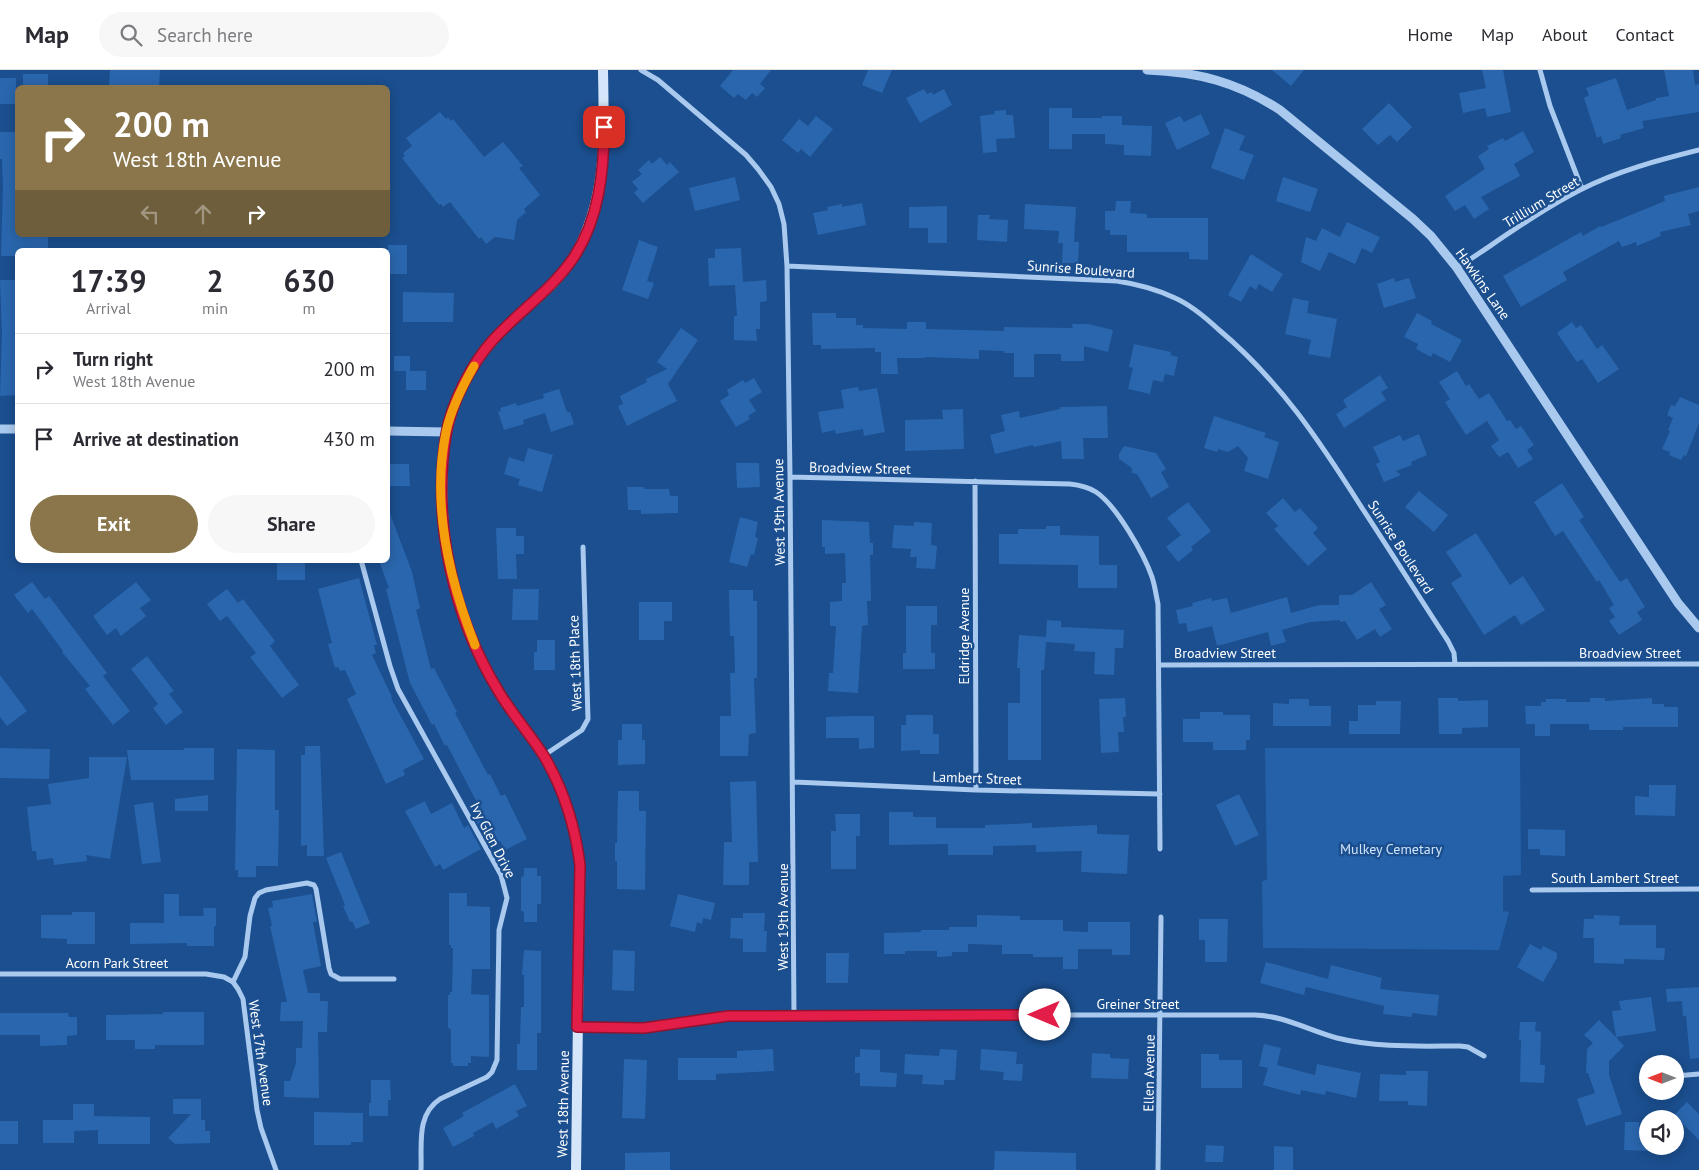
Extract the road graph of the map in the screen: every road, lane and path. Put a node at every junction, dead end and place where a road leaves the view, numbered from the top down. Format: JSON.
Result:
{"nodes":[{"id":1,"x":603,"y":70,"type":"edge"},
{"id":2,"x":642,"y":70,"type":"edge"},
{"id":3,"x":1147,"y":70,"type":"edge"},
{"id":4,"x":1540,"y":70,"type":"edge"},
{"id":5,"x":1699,"y":150,"type":"edge"},
{"id":6,"x":1582,"y":189,"type":"junction"},
{"id":7,"x":787,"y":266,"type":"junction"},
{"id":8,"x":1457,"y":268,"type":"junction"},
{"id":9,"x":0,"y":429,"type":"edge"},
{"id":10,"x":15,"y":429,"type":"edge"},
{"id":11,"x":390,"y":431,"type":"edge"},
{"id":12,"x":446,"y":432,"type":"junction"},
{"id":13,"x":790,"y":478,"type":"junction"},
{"id":14,"x":976,"y":481,"type":"junction"},
{"id":15,"x":583,"y":547,"type":"dead end"},
{"id":16,"x":362,"y":563,"type":"edge"},
{"id":17,"x":1699,"y":628,"type":"edge"},
{"id":18,"x":1455,"y":664,"type":"junction"},
{"id":19,"x":1699,"y":664,"type":"edge"},
{"id":20,"x":1159,"y":665,"type":"junction"},
{"id":21,"x":543,"y":756,"type":"junction"},
{"id":22,"x":794,"y":782,"type":"junction"},
{"id":23,"x":976,"y":790,"type":"junction"},
{"id":24,"x":1160,"y":794,"type":"junction"},
{"id":25,"x":1160,"y":849,"type":"dead end"},
{"id":26,"x":1699,"y":889,"type":"edge"},
{"id":27,"x":1532,"y":890,"type":"dead end"},
{"id":28,"x":1161,"y":916,"type":"dead end"},
{"id":29,"x":0,"y":974,"type":"edge"},
{"id":30,"x":394,"y":979,"type":"dead end"},
{"id":31,"x":232,"y":982,"type":"junction"},
{"id":32,"x":1161,"y":1015,"type":"junction"},
{"id":33,"x":794,"y":1016,"type":"junction"},
{"id":34,"x":577,"y":1027,"type":"junction"},
{"id":35,"x":1484,"y":1056,"type":"dead end"},
{"id":36,"x":1699,"y":1074,"type":"edge"},
{"id":37,"x":1684,"y":1075,"type":"edge"},
{"id":38,"x":276,"y":1170,"type":"edge"},
{"id":39,"x":421,"y":1170,"type":"edge"},
{"id":40,"x":576,"y":1170,"type":"edge"},
{"id":41,"x":1158,"y":1170,"type":"edge"}],
"edges":[{"from":1,"to":12,"type":"main road","name":"West 18th Avenue"},
{"from":2,"to":7,"type":"street","name":"West 19th Avenue"},
{"from":3,"to":8,"type":"street","name":"Hawkins Lane"},
{"from":4,"to":6,"type":"street"},
{"from":5,"to":6,"type":"street","name":"Trillium Street"},
{"from":6,"to":8,"type":"street","name":"Trillium Street"},
{"from":7,"to":13,"type":"street","name":"West 19th Avenue"},
{"from":7,"to":18,"type":"street","name":"Sunrise Boulevard"},
{"from":8,"to":17,"type":"street","name":"Hawkins Lane"},
{"from":9,"to":10,"type":"street"},
{"from":11,"to":12,"type":"street"},
{"from":12,"to":21,"type":"main road","name":"West 18th Avenue"},
{"from":13,"to":14,"type":"street","name":"Broadview Street"},
{"from":13,"to":22,"type":"street","name":"West 19th Avenue"},
{"from":14,"to":20,"type":"street","name":"Broadview Street"},
{"from":14,"to":23,"type":"street","name":"Eldridge Avenue"},
{"from":15,"to":21,"type":"street","name":"West 18th Place"},
{"from":16,"to":39,"type":"street","name":"Ivy Glen Drive"},
{"from":18,"to":19,"type":"street","name":"Broadview Street"},
{"from":18,"to":20,"type":"street","name":"Broadview Street"},
{"from":20,"to":24,"type":"street"},
{"from":21,"to":34,"type":"main road","name":"West 18th Avenue"},
{"from":22,"to":23,"type":"street","name":"Lambert Street"},
{"from":22,"to":33,"type":"street","name":"West 19th Avenue"},
{"from":23,"to":24,"type":"street","name":"Lambert Street"},
{"from":24,"to":25,"type":"street"},
{"from":26,"to":27,"type":"street","name":"South Lambert Street"},
{"from":28,"to":32,"type":"street","name":"Ellen Avenue"},
{"from":29,"to":31,"type":"street","name":"Acorn Park Street"},
{"from":30,"to":31,"type":"street"},
{"from":31,"to":38,"type":"street","name":"West 17th Avenue"},
{"from":32,"to":33,"type":"street","name":"Greiner Street"},
{"from":32,"to":35,"type":"street","name":"Greiner Street"},
{"from":32,"to":41,"type":"street","name":"Ellen Avenue"},
{"from":33,"to":34,"type":"street","name":"Greiner Street"},
{"from":34,"to":40,"type":"main road","name":"West 18th Avenue"},
{"from":36,"to":37,"type":"street"}]}
